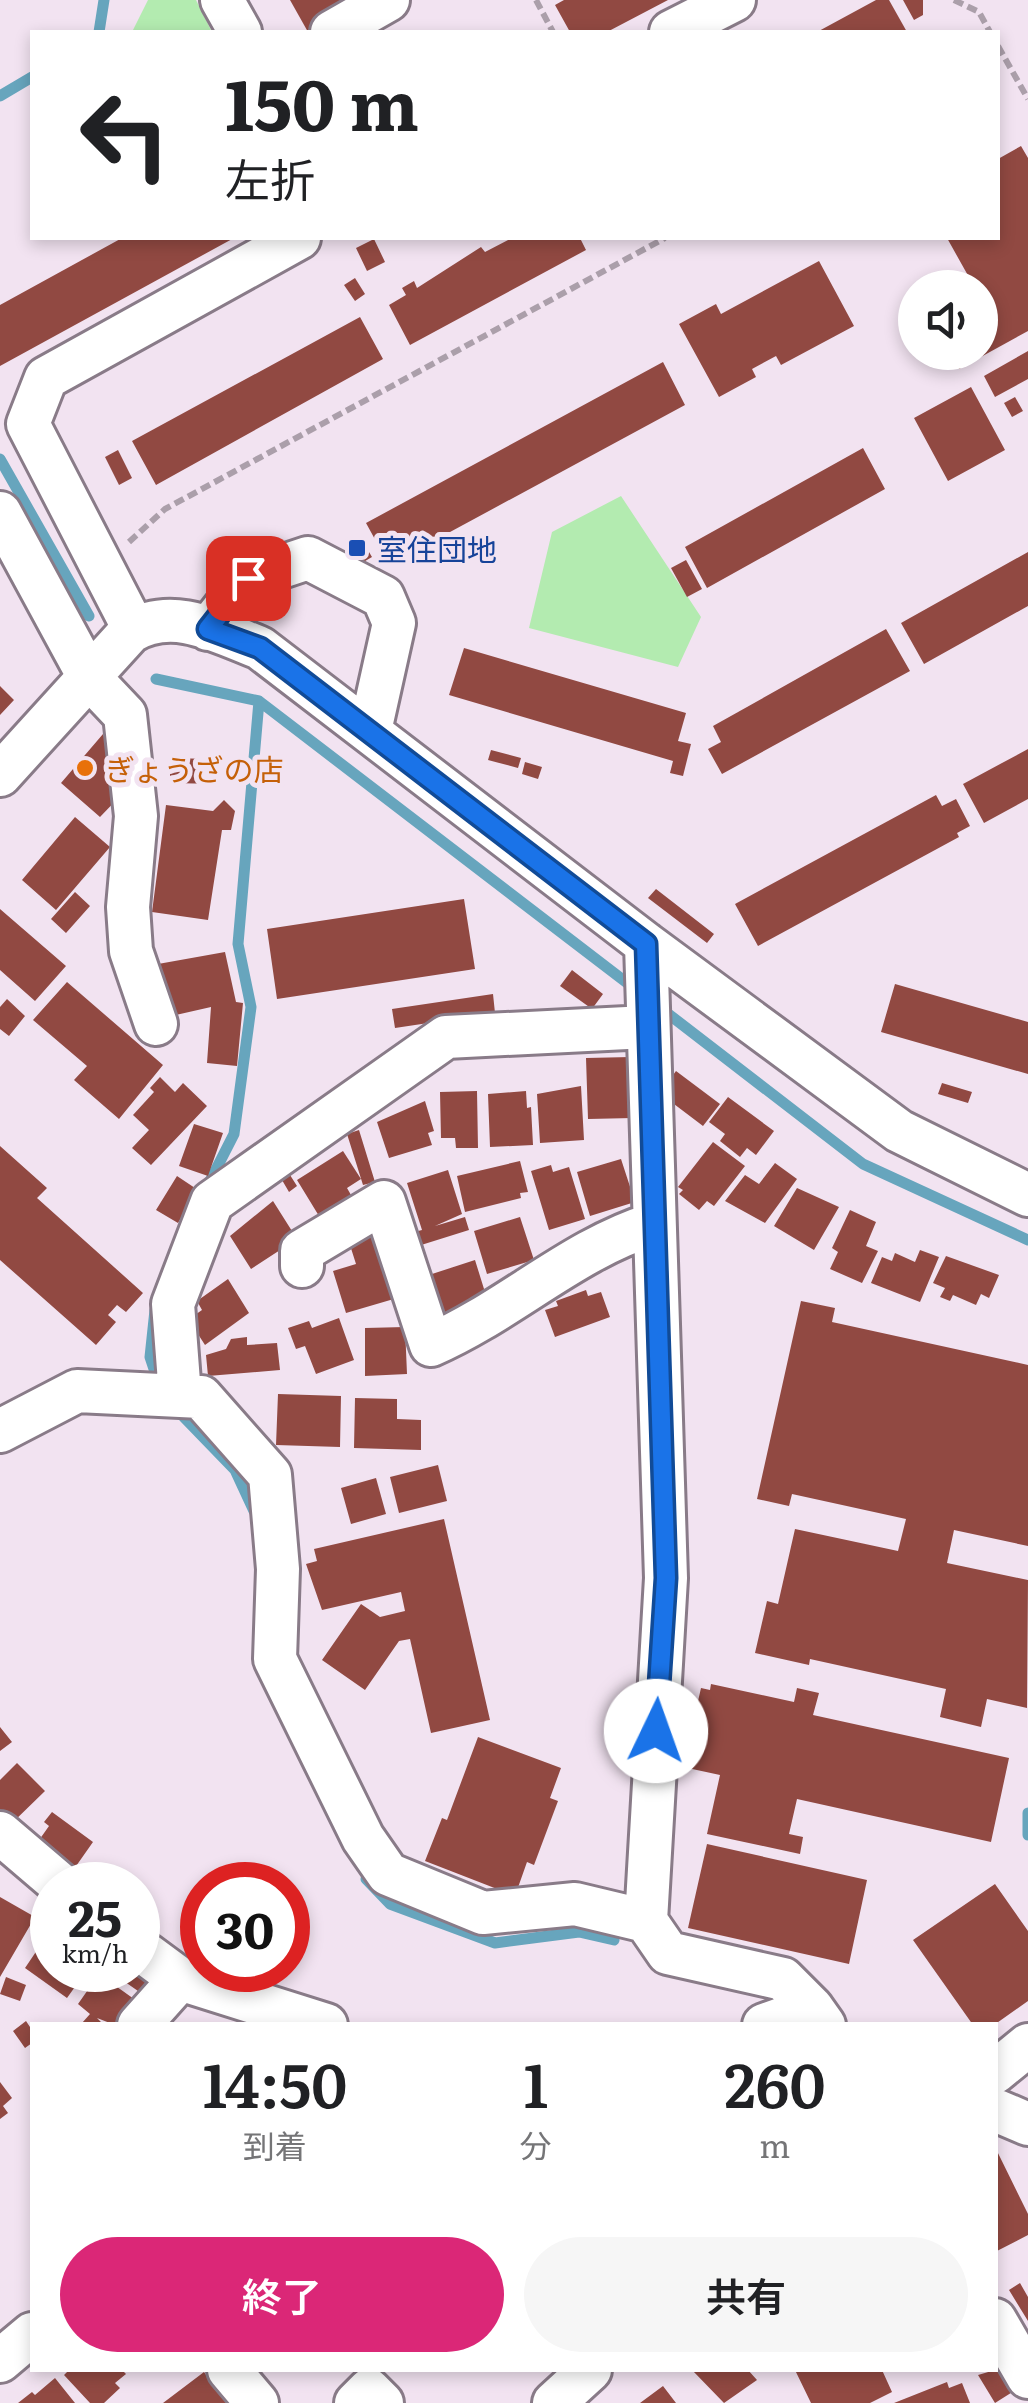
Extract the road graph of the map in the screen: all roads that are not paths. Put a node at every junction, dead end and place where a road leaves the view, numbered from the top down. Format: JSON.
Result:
{"nodes":[{"id":1,"x":222,"y":0,"type":"edge"},
{"id":2,"x":388,"y":0,"type":"edge"},
{"id":3,"x":734,"y":0,"type":"edge"},
{"id":4,"x":239,"y":30,"type":"edge"},
{"id":5,"x":336,"y":30,"type":"edge"},
{"id":6,"x":676,"y":30,"type":"edge"},
{"id":7,"x":295,"y":240,"type":"edge"},
{"id":8,"x":0,"y":514,"type":"edge"},
{"id":9,"x":208,"y":629,"type":"junction"},
{"id":10,"x":132,"y":631,"type":"junction"},
{"id":11,"x":89,"y":677,"type":"junction"},
{"id":12,"x":370,"y":731,"type":"junction"},
{"id":13,"x":0,"y":774,"type":"edge"},
{"id":14,"x":646,"y":994,"type":"junction"},
{"id":15,"x":156,"y":1024,"type":"dead end"},
{"id":16,"x":1028,"y":1196,"type":"edge"},
{"id":17,"x":654,"y":1224,"type":"junction"},
{"id":18,"x":302,"y":1266,"type":"dead end"},
{"id":19,"x":167,"y":1394,"type":"junction"},
{"id":20,"x":0,"y":1430,"type":"edge"},
{"id":21,"x":0,"y":1833,"type":"edge"},
{"id":22,"x":34,"y":1862,"type":"edge"},
{"id":23,"x":646,"y":1921,"type":"junction"},
{"id":24,"x":160,"y":1964,"type":"edge"},
{"id":25,"x":180,"y":1979,"type":"joint"},
{"id":26,"x":221,"y":1992,"type":"edge"},
{"id":27,"x":818,"y":2016,"type":"edge"},
{"id":28,"x":142,"y":2022,"type":"edge"},
{"id":29,"x":316,"y":2022,"type":"edge"},
{"id":30,"x":782,"y":2022,"type":"edge"},
{"id":31,"x":1028,"y":2045,"type":"edge"},
{"id":32,"x":998,"y":2070,"type":"edge"},
{"id":33,"x":998,"y":2111,"type":"edge"},
{"id":34,"x":1028,"y":2124,"type":"edge"},
{"id":35,"x":998,"y":2325,"type":"edge"},
{"id":36,"x":30,"y":2336,"type":"edge"},
{"id":37,"x":0,"y":2361,"type":"edge"},
{"id":38,"x":231,"y":2372,"type":"edge"},
{"id":39,"x":588,"y":2372,"type":"edge"},
{"id":40,"x":1028,"y":2377,"type":"edge"},
{"id":41,"x":256,"y":2403,"type":"edge"},
{"id":42,"x":356,"y":2403,"type":"edge"},
{"id":43,"x":382,"y":2403,"type":"edge"},
{"id":44,"x":554,"y":2403,"type":"edge"}],
"edges":[{"from":1,"to":4,"type":"street"},
{"from":2,"to":5,"type":"street"},
{"from":3,"to":6,"type":"street"},
{"from":7,"to":10,"type":"street"},
{"from":8,"to":11,"type":"street"},
{"from":9,"to":10,"type":"street"},
{"from":9,"to":12,"type":"street"},
{"from":9,"to":12,"type":"street"},
{"from":10,"to":11,"type":"street"},
{"from":11,"to":13,"type":"street"},
{"from":11,"to":15,"type":"street"},
{"from":12,"to":14,"type":"street"},
{"from":14,"to":16,"type":"street"},
{"from":14,"to":17,"type":"street"},
{"from":14,"to":19,"type":"street"},
{"from":17,"to":18,"type":"street"},
{"from":17,"to":23,"type":"street"},
{"from":19,"to":20,"type":"street"},
{"from":19,"to":23,"type":"street"},
{"from":21,"to":22,"type":"street"},
{"from":23,"to":27,"type":"street"},
{"from":24,"to":25,"type":"street"},
{"from":25,"to":28,"type":"street"},
{"from":26,"to":29,"type":"street"},
{"from":27,"to":30,"type":"street"},
{"from":31,"to":32,"type":"street"},
{"from":33,"to":34,"type":"street"},
{"from":35,"to":40,"type":"street"},
{"from":36,"to":37,"type":"street"},
{"from":38,"to":41,"type":"street"},
{"from":39,"to":44,"type":"street"},
{"from":42,"to":43,"type":"street"}]}
